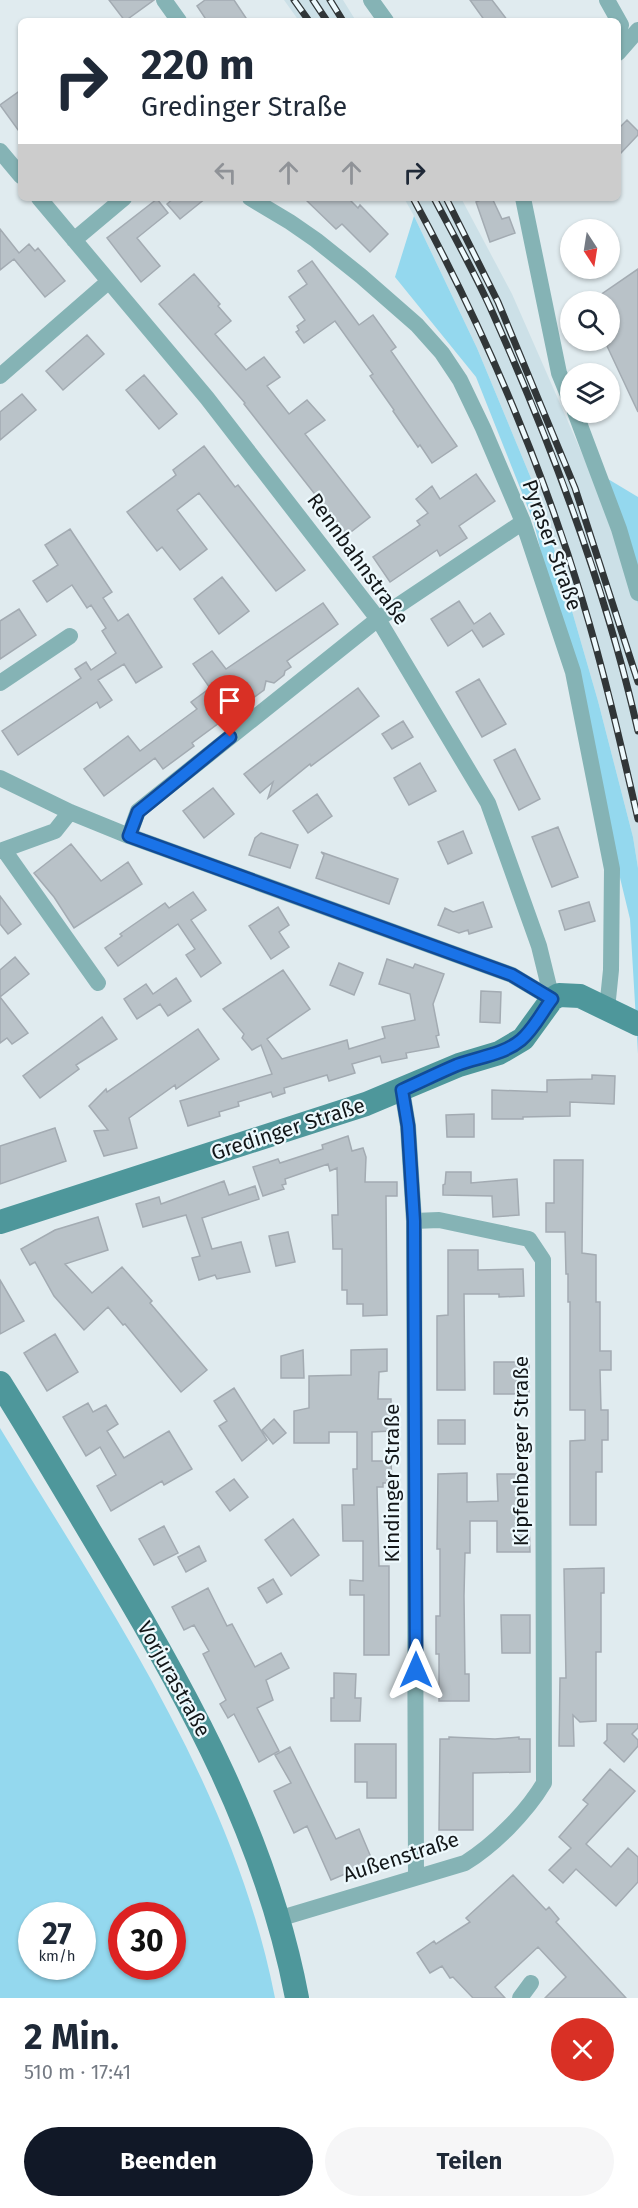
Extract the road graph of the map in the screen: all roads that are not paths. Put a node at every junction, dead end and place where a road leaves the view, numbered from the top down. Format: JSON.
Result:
{"nodes":[{"id":1,"x":164,"y":0,"type":"edge"},
{"id":2,"x":371,"y":0,"type":"edge"},
{"id":3,"x":607,"y":0,"type":"edge"},
{"id":4,"x":177,"y":18,"type":"edge"},
{"id":5,"x":384,"y":18,"type":"edge"},
{"id":6,"x":617,"y":18,"type":"edge"},
{"id":7,"x":638,"y":30,"type":"edge"},
{"id":8,"x":621,"y":50,"type":"edge"},
{"id":9,"x":0,"y":151,"type":"edge"},
{"id":10,"x":18,"y":172,"type":"edge"},
{"id":11,"x":42,"y":201,"type":"edge"},
{"id":12,"x":120,"y":201,"type":"edge"},
{"id":13,"x":255,"y":201,"type":"edge"},
{"id":14,"x":524,"y":201,"type":"edge"},
{"id":15,"x":74,"y":240,"type":"junction"},
{"id":16,"x":108,"y":282,"type":"junction"},
{"id":17,"x":560,"y":375,"type":"edge"},
{"id":18,"x":0,"y":376,"type":"edge"},
{"id":19,"x":579,"y":423,"type":"edge"},
{"id":20,"x":523,"y":522,"type":"junction"},
{"id":21,"x":638,"y":593,"type":"edge"},
{"id":22,"x":378,"y":619,"type":"junction"},
{"id":23,"x":70,"y":636,"type":"dead end"},
{"id":24,"x":0,"y":683,"type":"edge"},
{"id":25,"x":0,"y":778,"type":"edge"},
{"id":26,"x":70,"y":812,"type":"junction"},
{"id":27,"x":129,"y":836,"type":"junction"},
{"id":28,"x":2,"y":850,"type":"edge"},
{"id":29,"x":98,"y":983,"type":"dead end"},
{"id":30,"x":552,"y":999,"type":"junction"},
{"id":31,"x":607,"y":1009,"type":"junction"},
{"id":32,"x":638,"y":1024,"type":"edge"},
{"id":33,"x":402,"y":1090,"type":"junction"},
{"id":34,"x":414,"y":1221,"type":"junction"},
{"id":35,"x":0,"y":1222,"type":"edge"},
{"id":36,"x":0,"y":1383,"type":"edge"},
{"id":37,"x":544,"y":1783,"type":"joint"},
{"id":38,"x":416,"y":1877,"type":"junction"},
{"id":39,"x":278,"y":1919,"type":"junction"},
{"id":40,"x":531,"y":1983,"type":"dead end"},
{"id":41,"x":297,"y":1998,"type":"edge"},
{"id":42,"x":520,"y":1998,"type":"edge"}],
"edges":[{"from":1,"to":4,"type":"street"},
{"from":2,"to":5,"type":"street"},
{"from":3,"to":6,"type":"street"},
{"from":7,"to":8,"type":"street"},
{"from":9,"to":10,"type":"street"},
{"from":11,"to":15,"type":"street","name":"Rennbahnstraße"},
{"from":12,"to":15,"type":"street"},
{"from":13,"to":20,"type":"street","name":"Pyraser Straße"},
{"from":14,"to":17,"type":"street"},
{"from":15,"to":16,"type":"street","name":"Rennbahnstraße"},
{"from":16,"to":18,"type":"street"},
{"from":16,"to":22,"type":"street","name":"Rennbahnstraße"},
{"from":19,"to":21,"type":"street"},
{"from":20,"to":22,"type":"street"},
{"from":20,"to":31,"type":"street","name":"Pyraser Straße"},
{"from":22,"to":27,"type":"street"},
{"from":22,"to":30,"type":"street","name":"Rennbahnstraße"},
{"from":23,"to":24,"type":"street"},
{"from":25,"to":26,"type":"street"},
{"from":26,"to":27,"type":"street"},
{"from":26,"to":28,"type":"street"},
{"from":27,"to":30,"type":"street"},
{"from":28,"to":29,"type":"street"},
{"from":30,"to":31,"type":"main road"},
{"from":30,"to":33,"type":"main road","name":"Gredinger Straße"},
{"from":31,"to":32,"type":"main road"},
{"from":33,"to":34,"type":"street","name":"Kindinger Straße"},
{"from":33,"to":35,"type":"main road","name":"Gredinger Straße"},
{"from":34,"to":37,"type":"street","name":"Kipfenberger Straße"},
{"from":34,"to":38,"type":"street","name":"Kindinger Straße"},
{"from":36,"to":39,"type":"main road","name":"Vorjurastraße"},
{"from":37,"to":38,"type":"street","name":"Außenstraße"},
{"from":38,"to":39,"type":"street","name":"Außenstraße"},
{"from":39,"to":41,"type":"main road","name":"Vorjurastraße"},
{"from":40,"to":42,"type":"street"}]}
